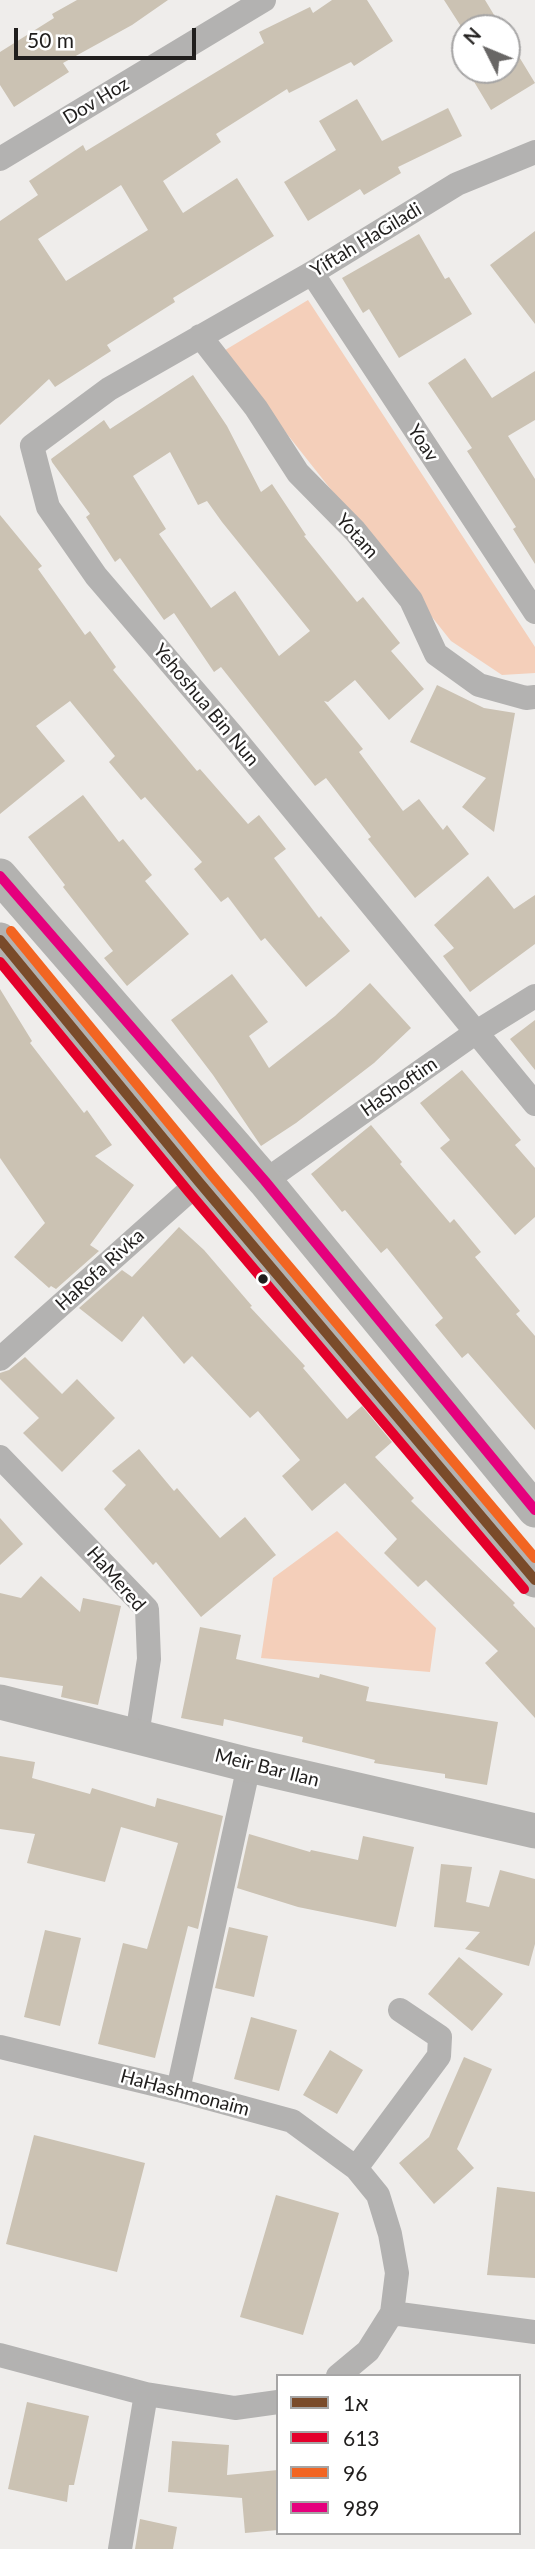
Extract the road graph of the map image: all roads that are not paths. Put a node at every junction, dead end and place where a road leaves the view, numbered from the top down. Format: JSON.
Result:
{"nodes":[{"id":1,"x":264,"y":0,"type":"edge"},
{"id":2,"x":535,"y":152,"type":"edge"},
{"id":3,"x":0,"y":159,"type":"edge"},
{"id":4,"x":312,"y":273,"type":"junction"},
{"id":5,"x":200,"y":336,"type":"junction"},
{"id":6,"x":535,"y":612,"type":"edge"},
{"id":7,"x":535,"y":697,"type":"edge"},
{"id":8,"x":0,"y":876,"type":"edge"},
{"id":9,"x":0,"y":940,"type":"edge"},
{"id":10,"x":535,"y":996,"type":"edge"},
{"id":11,"x":475,"y":1033,"type":"junction"},
{"id":12,"x":535,"y":1104,"type":"edge"},
{"id":13,"x":265,"y":1181,"type":"junction"},
{"id":14,"x":199,"y":1182,"type":"junction"},
{"id":15,"x":0,"y":1359,"type":"edge"},
{"id":16,"x":0,"y":1457,"type":"edge"},
{"id":17,"x":535,"y":1510,"type":"edge"},
{"id":18,"x":535,"y":1580,"type":"edge"},
{"id":19,"x":0,"y":1702,"type":"edge"},
{"id":20,"x":137,"y":1735,"type":"junction"},
{"id":21,"x":249,"y":1765,"type":"junction"},
{"id":22,"x":535,"y":1831,"type":"edge"},
{"id":23,"x":400,"y":2010,"type":"dead end"},
{"id":24,"x":0,"y":2047,"type":"edge"},
{"id":25,"x":178,"y":2090,"type":"junction"},
{"id":26,"x":356,"y":2168,"type":"junction"},
{"id":27,"x":392,"y":2313,"type":"junction"},
{"id":28,"x":535,"y":2332,"type":"edge"},
{"id":29,"x":0,"y":2355,"type":"edge"},
{"id":30,"x":340,"y":2374,"type":"edge"},
{"id":31,"x":146,"y":2395,"type":"junction"},
{"id":32,"x":276,"y":2402,"type":"edge"},
{"id":33,"x":120,"y":2549,"type":"edge"}],
"edges":[{"from":1,"to":3,"type":"street","name":"Dov Hoz"},
{"from":2,"to":4,"type":"street","name":"Yiftah HaGiladi"},
{"from":4,"to":5,"type":"street","name":"Yiftah HaGiladi"},
{"from":4,"to":6,"type":"street","name":"Yoav"},
{"from":5,"to":7,"type":"street","name":"Yotam"},
{"from":5,"to":11,"type":"street","name":"Yehoshua Bin Nun"},
{"from":8,"to":13,"type":"main road"},
{"from":9,"to":14,"type":"main road"},
{"from":10,"to":11,"type":"street","name":"HaShoftim"},
{"from":11,"to":12,"type":"street","name":"Yehoshua Bin Nun"},
{"from":11,"to":13,"type":"street","name":"HaShoftim"},
{"from":13,"to":17,"type":"main road"},
{"from":14,"to":15,"type":"street","name":"HaRofa Rivka"},
{"from":14,"to":18,"type":"main road"},
{"from":16,"to":20,"type":"street","name":"HaMered"},
{"from":19,"to":20,"type":"main road","name":"Meir Bar Ilan"},
{"from":20,"to":21,"type":"main road","name":"Meir Bar Ilan"},
{"from":21,"to":22,"type":"main road","name":"Meir Bar Ilan"},
{"from":21,"to":25,"type":"street"},
{"from":23,"to":26,"type":"street"},
{"from":24,"to":25,"type":"street","name":"HaHashmonaim"},
{"from":25,"to":26,"type":"street","name":"HaHashmonaim"},
{"from":26,"to":27,"type":"street","name":"HaHashmonaim"},
{"from":27,"to":28,"type":"street"},
{"from":27,"to":30,"type":"street","name":"HaHashmonaim"},
{"from":29,"to":31,"type":"street"},
{"from":31,"to":32,"type":"street"},
{"from":31,"to":33,"type":"street"}]}
